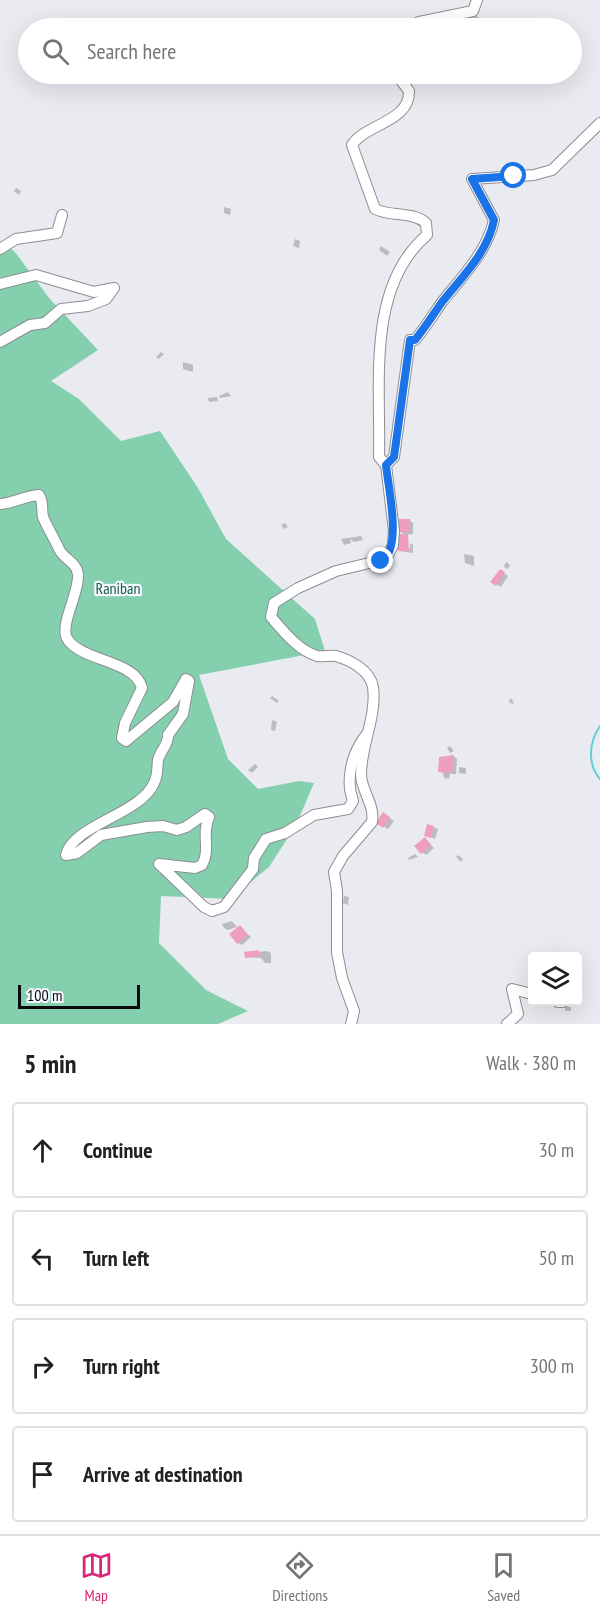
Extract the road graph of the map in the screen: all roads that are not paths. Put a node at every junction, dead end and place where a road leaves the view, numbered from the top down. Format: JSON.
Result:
{"nodes":[{"id":1,"x":477,"y":0,"type":"edge"},
{"id":2,"x":439,"y":18,"type":"edge"},
{"id":3,"x":404,"y":84,"type":"edge"},
{"id":4,"x":600,"y":123,"type":"edge"},
{"id":5,"x":62,"y":215,"type":"dead end"},
{"id":6,"x":0,"y":249,"type":"edge"},
{"id":7,"x":0,"y":284,"type":"edge"},
{"id":8,"x":0,"y":342,"type":"edge"},
{"id":9,"x":386,"y":465,"type":"junction"},
{"id":10,"x":0,"y":504,"type":"edge"},
{"id":11,"x":366,"y":735,"type":"junction"},
{"id":12,"x":528,"y":993,"type":"edge"},
{"id":13,"x":351,"y":1024,"type":"edge"},
{"id":14,"x":507,"y":1024,"type":"edge"}],
"edges":[{"from":1,"to":2,"type":"street"},
{"from":3,"to":9,"type":"street"},
{"from":4,"to":9,"type":"street"},
{"from":5,"to":6,"type":"street"},
{"from":7,"to":8,"type":"street"},
{"from":9,"to":11,"type":"street"},
{"from":10,"to":11,"type":"street"},
{"from":11,"to":13,"type":"street"},
{"from":12,"to":14,"type":"street"}]}
